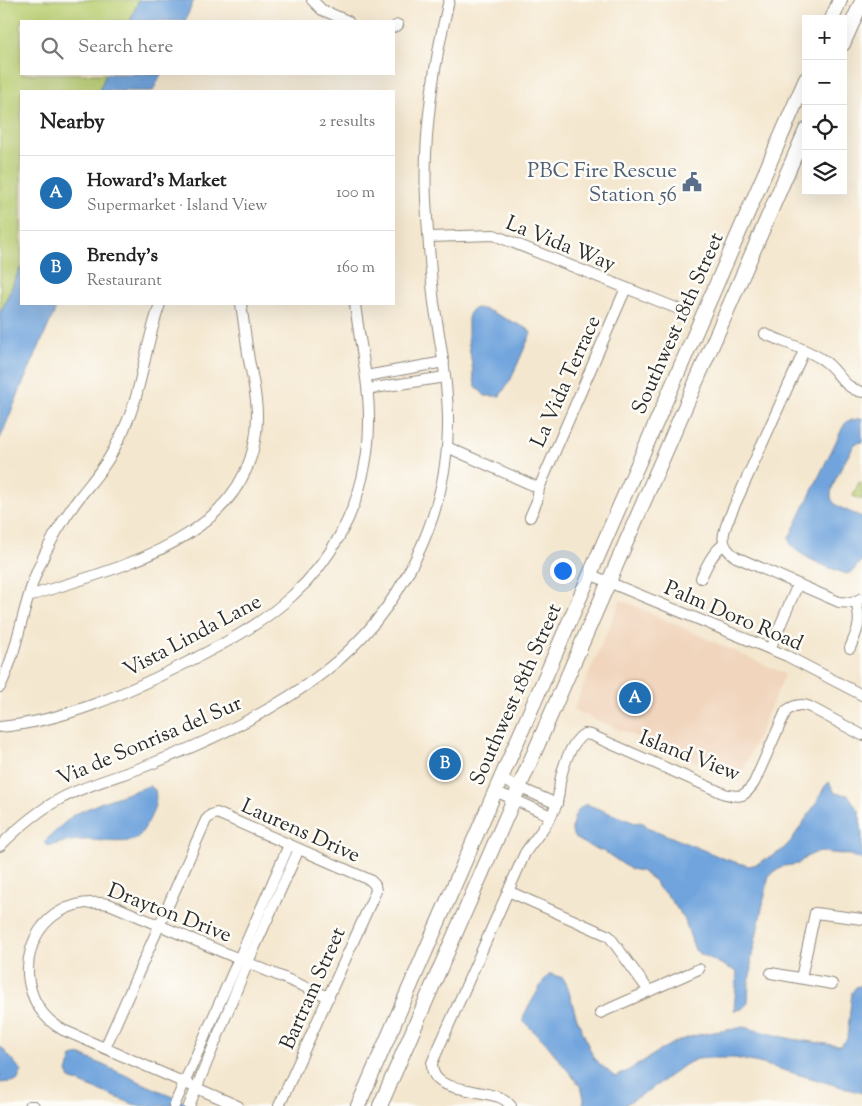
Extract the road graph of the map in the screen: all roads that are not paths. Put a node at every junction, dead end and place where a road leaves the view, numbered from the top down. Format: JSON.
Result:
{"nodes":[{"id":1,"x":312,"y":0,"type":"edge"},
{"id":2,"x":449,"y":0,"type":"edge"},
{"id":3,"x":840,"y":0,"type":"edge"},
{"id":4,"x":862,"y":1,"type":"edge"},
{"id":5,"x":834,"y":15,"type":"edge"},
{"id":6,"x":346,"y":20,"type":"edge"},
{"id":7,"x":847,"y":35,"type":"edge"},
{"id":8,"x":802,"y":87,"type":"edge"},
{"id":9,"x":802,"y":139,"type":"edge"},
{"id":10,"x":428,"y":237,"type":"junction"},
{"id":11,"x":626,"y":288,"type":"junction"},
{"id":12,"x":160,"y":305,"type":"edge"},
{"id":13,"x":241,"y":305,"type":"edge"},
{"id":14,"x":355,"y":305,"type":"edge"},
{"id":15,"x":676,"y":308,"type":"dead end"},
{"id":16,"x":765,"y":334,"type":"dead end"},
{"id":17,"x":804,"y":351,"type":"junction"},
{"id":18,"x":444,"y":362,"type":"junction"},
{"id":19,"x":366,"y":376,"type":"junction"},
{"id":20,"x":446,"y":377,"type":"junction"},
{"id":21,"x":368,"y":389,"type":"junction"},
{"id":22,"x":862,"y":392,"type":"edge"},
{"id":23,"x":446,"y":447,"type":"junction"},
{"id":24,"x":539,"y":488,"type":"junction"},
{"id":25,"x":530,"y":516,"type":"dead end"},
{"id":26,"x":724,"y":544,"type":"junction"},
{"id":27,"x":589,"y":574,"type":"junction"},
{"id":28,"x":700,"y":578,"type":"dead end"},
{"id":29,"x":609,"y":582,"type":"junction"},
{"id":30,"x":798,"y":584,"type":"junction"},
{"id":31,"x":29,"y":596,"type":"junction"},
{"id":32,"x":859,"y":600,"type":"edge"},
{"id":33,"x":850,"y":648,"type":"dead end"},
{"id":34,"x":770,"y":649,"type":"junction"},
{"id":35,"x":0,"y":686,"type":"edge"},
{"id":36,"x":862,"y":695,"type":"edge"},
{"id":37,"x":0,"y":727,"type":"edge"},
{"id":38,"x":862,"y":735,"type":"edge"},
{"id":39,"x":497,"y":785,"type":"junction"},
{"id":40,"x":517,"y":794,"type":"junction"},
{"id":41,"x":557,"y":804,"type":"junction"},
{"id":42,"x":551,"y":816,"type":"junction"},
{"id":43,"x":0,"y":846,"type":"edge"},
{"id":44,"x":294,"y":847,"type":"junction"},
{"id":45,"x":375,"y":884,"type":"joint"},
{"id":46,"x":508,"y":891,"type":"junction"},
{"id":47,"x":862,"y":919,"type":"edge"},
{"id":48,"x":160,"y":925,"type":"junction"},
{"id":49,"x":244,"y":960,"type":"junction"},
{"id":50,"x":699,"y":969,"type":"dead end"},
{"id":51,"x":771,"y":973,"type":"dead end"},
{"id":52,"x":801,"y":978,"type":"junction"},
{"id":53,"x":832,"y":984,"type":"dead end"},
{"id":54,"x":649,"y":991,"type":"junction"},
{"id":55,"x":329,"y":997,"type":"junction"},
{"id":56,"x":600,"y":1013,"type":"dead end"},
{"id":57,"x":105,"y":1048,"type":"junction"},
{"id":58,"x":185,"y":1082,"type":"junction"},
{"id":59,"x":197,"y":1088,"type":"junction"},
{"id":60,"x":176,"y":1102,"type":"edge"},
{"id":61,"x":191,"y":1103,"type":"edge"},
{"id":62,"x":29,"y":1106,"type":"edge"},
{"id":63,"x":34,"y":1106,"type":"edge"},
{"id":64,"x":238,"y":1106,"type":"edge"},
{"id":65,"x":280,"y":1106,"type":"edge"},
{"id":66,"x":358,"y":1106,"type":"edge"},
{"id":67,"x":380,"y":1106,"type":"edge"},
{"id":68,"x":511,"y":1106,"type":"edge"}],
"edges":[{"from":1,"to":6,"type":"street"},
{"from":2,"to":10,"type":"street","name":"Via de Sonrisa del Sur"},
{"from":3,"to":5,"type":"main road"},
{"from":4,"to":7,"type":"main road"},
{"from":8,"to":27,"type":"main road","name":"Southwest 18th Street"},
{"from":9,"to":29,"type":"main road","name":"Southwest 18th Street"},
{"from":10,"to":11,"type":"street","name":"La Vida Way"},
{"from":10,"to":18,"type":"street","name":"Via de Sonrisa del Sur"},
{"from":11,"to":15,"type":"street","name":"La Vida Way"},
{"from":11,"to":24,"type":"street","name":"La Vida Terrace"},
{"from":12,"to":31,"type":"street"},
{"from":13,"to":31,"type":"street"},
{"from":14,"to":19,"type":"street","name":"Vista Linda Lane"},
{"from":16,"to":17,"type":"street"},
{"from":17,"to":22,"type":"street"},
{"from":17,"to":26,"type":"street"},
{"from":18,"to":19,"type":"street"},
{"from":18,"to":20,"type":"street","name":"Via de Sonrisa del Sur"},
{"from":19,"to":21,"type":"street","name":"Vista Linda Lane"},
{"from":20,"to":21,"type":"street"},
{"from":20,"to":23,"type":"street","name":"Via de Sonrisa del Sur"},
{"from":21,"to":37,"type":"street","name":"Vista Linda Lane"},
{"from":23,"to":24,"type":"street"},
{"from":23,"to":43,"type":"street","name":"Via de Sonrisa del Sur"},
{"from":24,"to":25,"type":"street","name":"La Vida Terrace"},
{"from":26,"to":28,"type":"street"},
{"from":26,"to":30,"type":"street"},
{"from":27,"to":29,"type":"street","name":"Palm Doro Road"},
{"from":27,"to":39,"type":"main road","name":"Southwest 18th Street"},
{"from":29,"to":34,"type":"street","name":"Palm Doro Road"},
{"from":29,"to":40,"type":"main road","name":"Southwest 18th Street"},
{"from":30,"to":32,"type":"street"},
{"from":30,"to":34,"type":"street"},
{"from":31,"to":35,"type":"street"},
{"from":32,"to":33,"type":"street"},
{"from":34,"to":36,"type":"street","name":"Palm Doro Road"},
{"from":38,"to":41,"type":"street","name":"Island View"},
{"from":39,"to":40,"type":"street"},
{"from":39,"to":66,"type":"main road","name":"Southwest 18th Street"},
{"from":40,"to":41,"type":"street"},
{"from":40,"to":42,"type":"street"},
{"from":40,"to":67,"type":"main road","name":"Southwest 18th Street"},
{"from":41,"to":42,"type":"street","name":"Island View"},
{"from":42,"to":46,"type":"street","name":"Island View"},
{"from":44,"to":45,"type":"street","name":"Laurens Drive"},
{"from":44,"to":48,"type":"street","name":"Laurens Drive"},
{"from":44,"to":49,"type":"street"},
{"from":45,"to":55,"type":"street","name":"Bartram Street"},
{"from":46,"to":54,"type":"street"},
{"from":46,"to":68,"type":"street","name":"Island View"},
{"from":47,"to":52,"type":"street"},
{"from":48,"to":49,"type":"street","name":"Drayton Drive"},
{"from":48,"to":57,"type":"street"},
{"from":48,"to":57,"type":"street","name":"Drayton Drive"},
{"from":49,"to":55,"type":"street","name":"Drayton Drive"},
{"from":49,"to":58,"type":"street"},
{"from":49,"to":59,"type":"street"},
{"from":50,"to":54,"type":"street"},
{"from":51,"to":52,"type":"street"},
{"from":52,"to":53,"type":"street"},
{"from":54,"to":56,"type":"street"},
{"from":55,"to":65,"type":"street","name":"Bartram Street"},
{"from":57,"to":58,"type":"street","name":"Drayton Drive"},
{"from":58,"to":59,"type":"street","name":"Drayton Drive"},
{"from":58,"to":60,"type":"street"},
{"from":59,"to":61,"type":"street"},
{"from":59,"to":64,"type":"street","name":"Drayton Drive"},
{"from":62,"to":63,"type":"street"}]}
